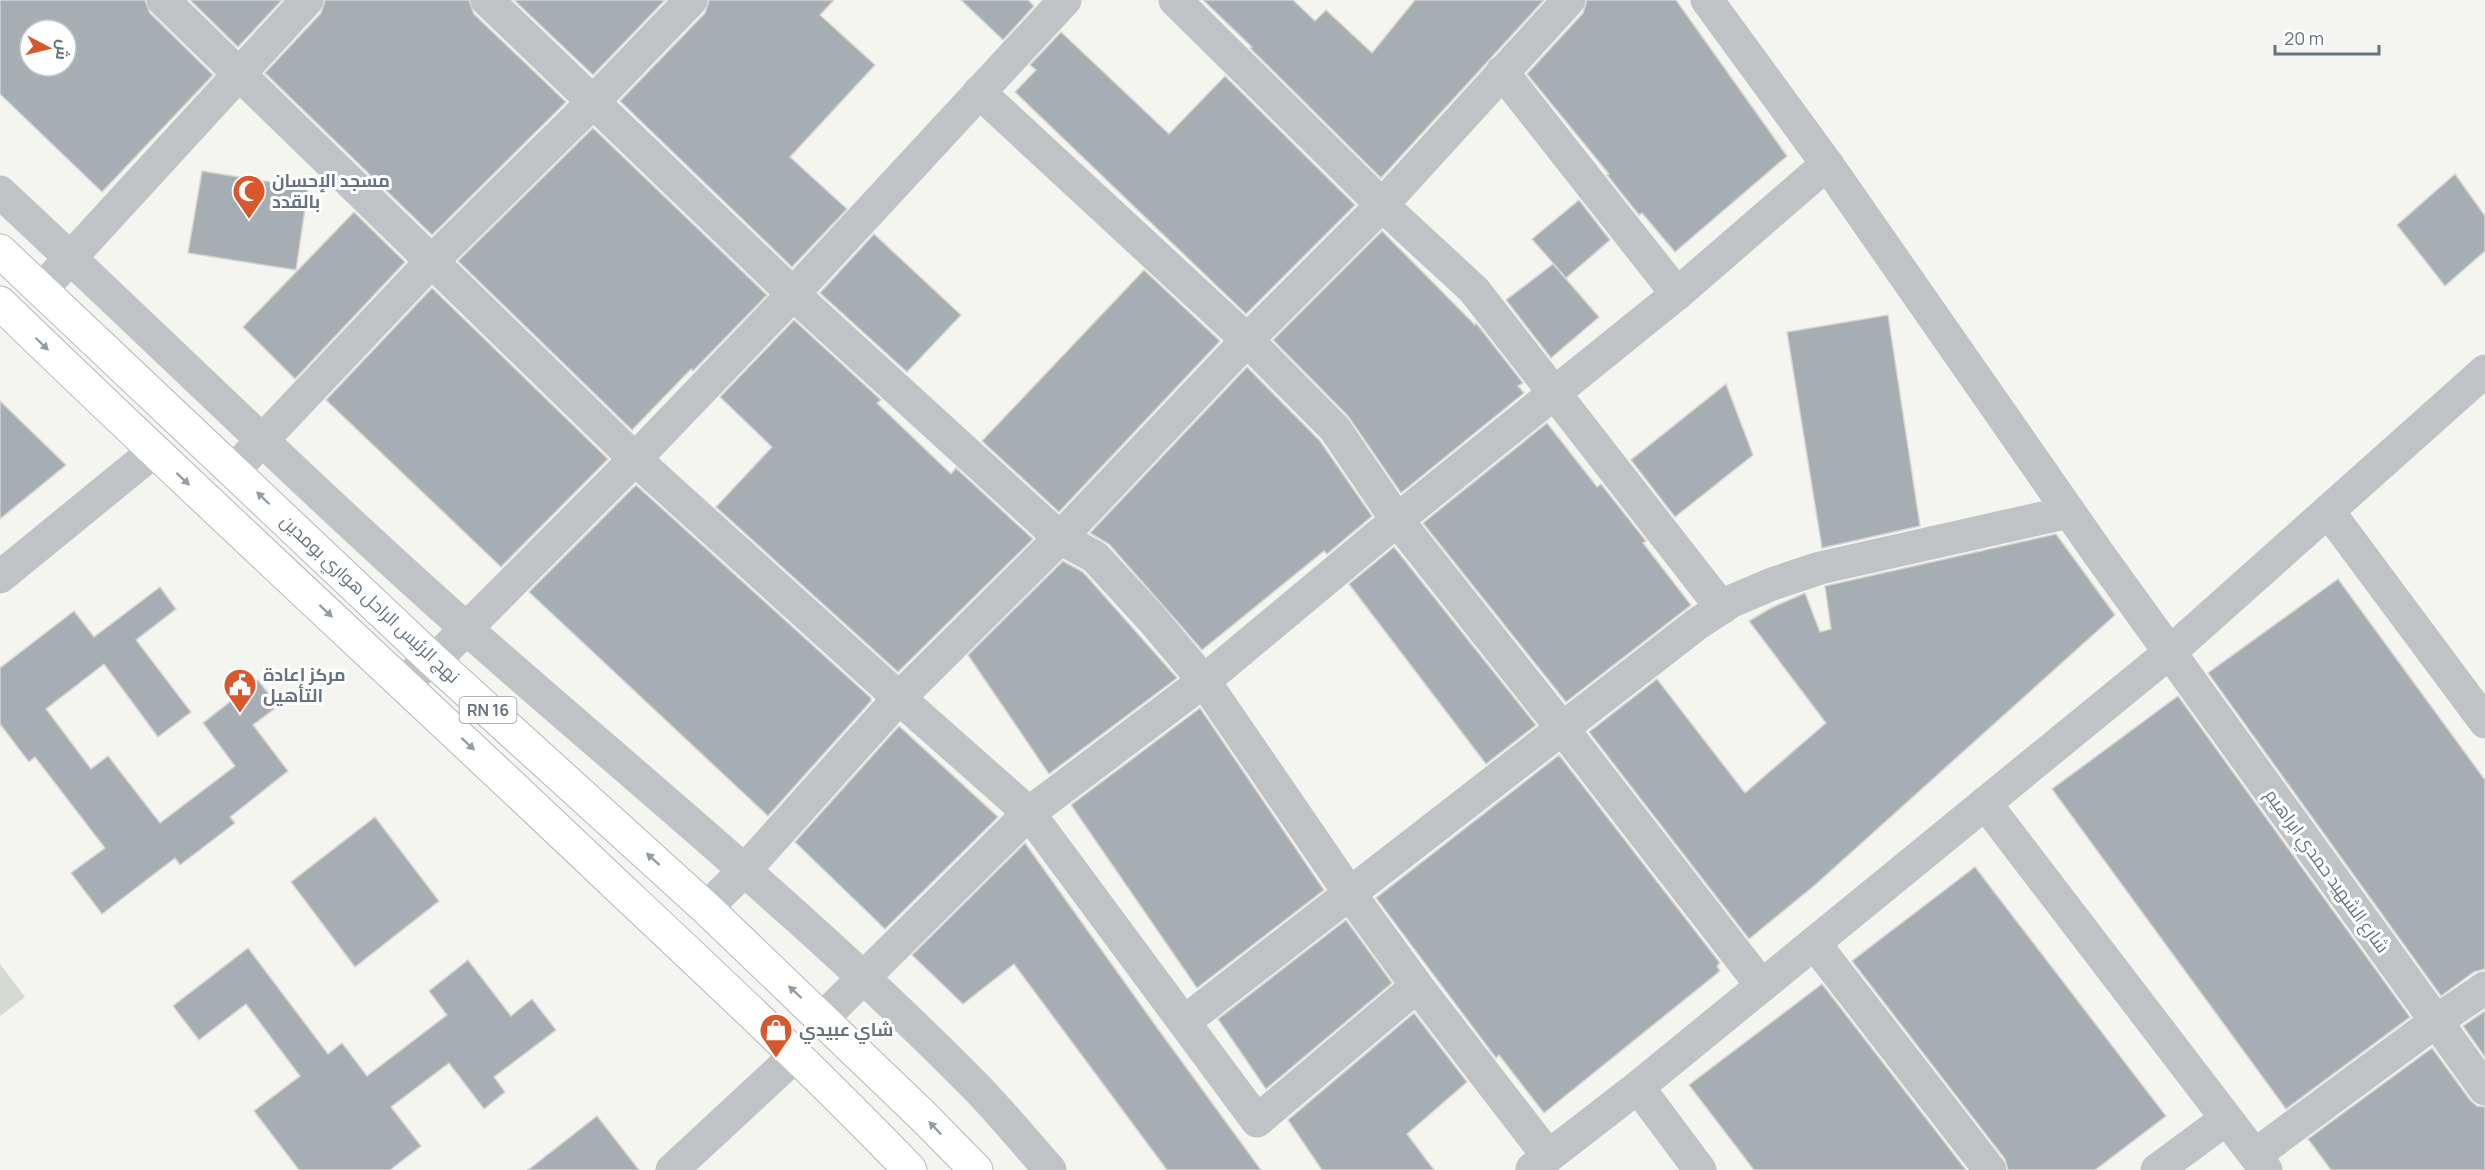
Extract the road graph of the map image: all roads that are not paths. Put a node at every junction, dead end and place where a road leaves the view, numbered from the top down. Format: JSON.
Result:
{"nodes":[{"id":1,"x":163,"y":0,"type":"edge"},
{"id":2,"x":307,"y":0,"type":"edge"},
{"id":3,"x":487,"y":0,"type":"edge"},
{"id":4,"x":691,"y":0,"type":"edge"},
{"id":5,"x":1065,"y":0,"type":"edge"},
{"id":6,"x":1175,"y":0,"type":"edge"},
{"id":7,"x":1569,"y":0,"type":"edge"},
{"id":8,"x":1707,"y":0,"type":"edge"},
{"id":9,"x":1502,"y":72,"type":"junction"},
{"id":10,"x":237,"y":73,"type":"junction"},
{"id":11,"x":979,"y":92,"type":"junction"},
{"id":12,"x":593,"y":102,"type":"junction"},
{"id":13,"x":1827,"y":164,"type":"junction"},
{"id":14,"x":0,"y":192,"type":"edge"},
{"id":15,"x":1382,"y":206,"type":"junction"},
{"id":16,"x":0,"y":251,"type":"edge"},
{"id":17,"x":70,"y":257,"type":"junction"},
{"id":18,"x":431,"y":262,"type":"junction"},
{"id":19,"x":40,"y":290,"type":"junction"},
{"id":20,"x":794,"y":294,"type":"junction"},
{"id":21,"x":1677,"y":294,"type":"junction"},
{"id":22,"x":0,"y":303,"type":"edge"},
{"id":23,"x":1247,"y":340,"type":"junction"},
{"id":24,"x":2485,"y":371,"type":"edge"},
{"id":25,"x":1554,"y":391,"type":"junction"},
{"id":26,"x":262,"y":442,"type":"junction"},
{"id":27,"x":153,"y":452,"type":"junction"},
{"id":28,"x":635,"y":459,"type":"junction"},
{"id":29,"x":234,"y":470,"type":"junction"},
{"id":30,"x":2328,"y":511,"type":"junction"},
{"id":31,"x":2069,"y":512,"type":"junction"},
{"id":32,"x":1397,"y":520,"type":"junction"},
{"id":33,"x":1060,"y":538,"type":"junction"},
{"id":34,"x":0,"y":577,"type":"edge"},
{"id":35,"x":1722,"y":608,"type":"junction"},
{"id":36,"x":466,"y":628,"type":"junction"},
{"id":37,"x":2169,"y":653,"type":"junction"},
{"id":38,"x":434,"y":661,"type":"junction"},
{"id":39,"x":401,"y":681,"type":"junction"},
{"id":40,"x":1204,"y":681,"type":"junction"},
{"id":41,"x":899,"y":698,"type":"junction"},
{"id":42,"x":2485,"y":722,"type":"edge"},
{"id":43,"x":1563,"y":728,"type":"junction"},
{"id":44,"x":1985,"y":803,"type":"junction"},
{"id":45,"x":1029,"y":813,"type":"junction"},
{"id":46,"x":744,"y":871,"type":"junction"},
{"id":47,"x":1350,"y":894,"type":"junction"},
{"id":48,"x":706,"y":908,"type":"junction"},
{"id":49,"x":1814,"y":943,"type":"junction"},
{"id":50,"x":863,"y":980,"type":"junction"},
{"id":51,"x":1417,"y":986,"type":"junction"},
{"id":52,"x":1762,"y":986,"type":"junction"},
{"id":53,"x":2485,"y":988,"type":"edge"},
{"id":54,"x":823,"y":1018,"type":"junction"},
{"id":55,"x":1184,"y":1022,"type":"junction"},
{"id":56,"x":2435,"y":1022,"type":"junction"},
{"id":57,"x":796,"y":1055,"type":"junction"},
{"id":58,"x":1638,"y":1087,"type":"junction"},
{"id":59,"x":2485,"y":1089,"type":"edge"},
{"id":60,"x":2226,"y":1119,"type":"junction"},
{"id":61,"x":1539,"y":1163,"type":"edge"},
{"id":62,"x":2260,"y":1163,"type":"edge"},
{"id":63,"x":672,"y":1170,"type":"edge"},
{"id":64,"x":910,"y":1170,"type":"edge"},
{"id":65,"x":976,"y":1170,"type":"edge"},
{"id":66,"x":1050,"y":1170,"type":"edge"},
{"id":67,"x":1700,"y":1170,"type":"edge"},
{"id":68,"x":1990,"y":1170,"type":"edge"},
{"id":69,"x":2157,"y":1170,"type":"edge"}],
"edges":[{"from":1,"to":10,"type":"street"},
{"from":2,"to":10,"type":"street"},
{"from":3,"to":12,"type":"street"},
{"from":4,"to":12,"type":"street"},
{"from":5,"to":11,"type":"street"},
{"from":6,"to":15,"type":"street"},
{"from":7,"to":9,"type":"street"},
{"from":8,"to":13,"type":"street","name":"شارع الشهيد حمدي ابراهيم"},
{"from":9,"to":15,"type":"street"},
{"from":9,"to":21,"type":"street"},
{"from":10,"to":17,"type":"street"},
{"from":10,"to":18,"type":"street"},
{"from":11,"to":20,"type":"street"},
{"from":11,"to":23,"type":"street"},
{"from":12,"to":18,"type":"street"},
{"from":12,"to":20,"type":"street"},
{"from":13,"to":21,"type":"street"},
{"from":13,"to":31,"type":"street","name":"شارع الشهيد حمدي ابراهيم"},
{"from":14,"to":17,"type":"street"},
{"from":15,"to":23,"type":"street"},
{"from":15,"to":25,"type":"street"},
{"from":16,"to":19,"type":"main road","name":"نهج الرئيس الراحل هواري بومدين","number":"RN 16"},
{"from":17,"to":19,"type":"street"},
{"from":17,"to":26,"type":"street"},
{"from":18,"to":26,"type":"street"},
{"from":18,"to":28,"type":"street"},
{"from":19,"to":29,"type":"main road","name":"نهج الرئيس الراحل هواري بومدين","number":"RN 16"},
{"from":20,"to":28,"type":"street"},
{"from":20,"to":33,"type":"street"},
{"from":21,"to":25,"type":"street"},
{"from":22,"to":27,"type":"main road","number":"RN 16","one_way":true},
{"from":23,"to":32,"type":"street"},
{"from":23,"to":33,"type":"street"},
{"from":24,"to":30,"type":"street"},
{"from":25,"to":32,"type":"street"},
{"from":25,"to":35,"type":"street"},
{"from":26,"to":29,"type":"street"},
{"from":26,"to":36,"type":"street"},
{"from":27,"to":34,"type":"street"},
{"from":27,"to":39,"type":"main road","number":"RN 16","one_way":true},
{"from":28,"to":36,"type":"street"},
{"from":28,"to":41,"type":"street"},
{"from":38,"to":29,"type":"main road","name":"نهج الرئيس الراحل هواري بومدين","number":"RN 16","one_way":true},
{"from":30,"to":37,"type":"street"},
{"from":30,"to":42,"type":"street"},
{"from":31,"to":35,"type":"street"},
{"from":31,"to":37,"type":"street","name":"شارع الشهيد حمدي ابراهيم"},
{"from":32,"to":40,"type":"street"},
{"from":32,"to":43,"type":"street"},
{"from":33,"to":40,"type":"street"},
{"from":33,"to":41,"type":"street"},
{"from":35,"to":43,"type":"street"},
{"from":36,"to":38,"type":"street"},
{"from":36,"to":46,"type":"street"},
{"from":37,"to":44,"type":"street"},
{"from":37,"to":56,"type":"street","name":"شارع الشهيد حمدي ابراهيم"},
{"from":38,"to":39,"type":"street"},
{"from":48,"to":38,"type":"main road","name":"نهج الرئيس الراحل هواري بومدين","number":"RN 16","one_way":true},
{"from":39,"to":57,"type":"main road","number":"RN 16","one_way":true},
{"from":40,"to":45,"type":"street"},
{"from":40,"to":47,"type":"street"},
{"from":41,"to":45,"type":"street"},
{"from":41,"to":46,"type":"street"},
{"from":43,"to":47,"type":"street"},
{"from":43,"to":52,"type":"street"},
{"from":44,"to":49,"type":"street"},
{"from":44,"to":60,"type":"street"},
{"from":45,"to":50,"type":"street"},
{"from":45,"to":55,"type":"street"},
{"from":46,"to":48,"type":"street"},
{"from":46,"to":50,"type":"street"},
{"from":47,"to":51,"type":"street"},
{"from":47,"to":55,"type":"street"},
{"from":54,"to":48,"type":"main road","name":"نهج الرئيس الراحل هواري بومدين","number":"RN 16","one_way":true},
{"from":49,"to":52,"type":"street"},
{"from":49,"to":68,"type":"street"},
{"from":50,"to":54,"type":"street"},
{"from":50,"to":66,"type":"street"},
{"from":51,"to":55,"type":"street"},
{"from":51,"to":61,"type":"street"},
{"from":52,"to":58,"type":"street"},
{"from":53,"to":56,"type":"street"},
{"from":65,"to":54,"type":"main road","name":"نهج الرئيس الراحل هواري بومدين","number":"RN 16","one_way":true},
{"from":56,"to":59,"type":"street","name":"شارع الشهيد حمدي ابراهيم"},
{"from":56,"to":62,"type":"street"},
{"from":57,"to":63,"type":"street"},
{"from":57,"to":64,"type":"main road","number":"RN 16"},
{"from":58,"to":61,"type":"street"},
{"from":58,"to":67,"type":"street"},
{"from":60,"to":62,"type":"street"},
{"from":60,"to":69,"type":"street"}]}
